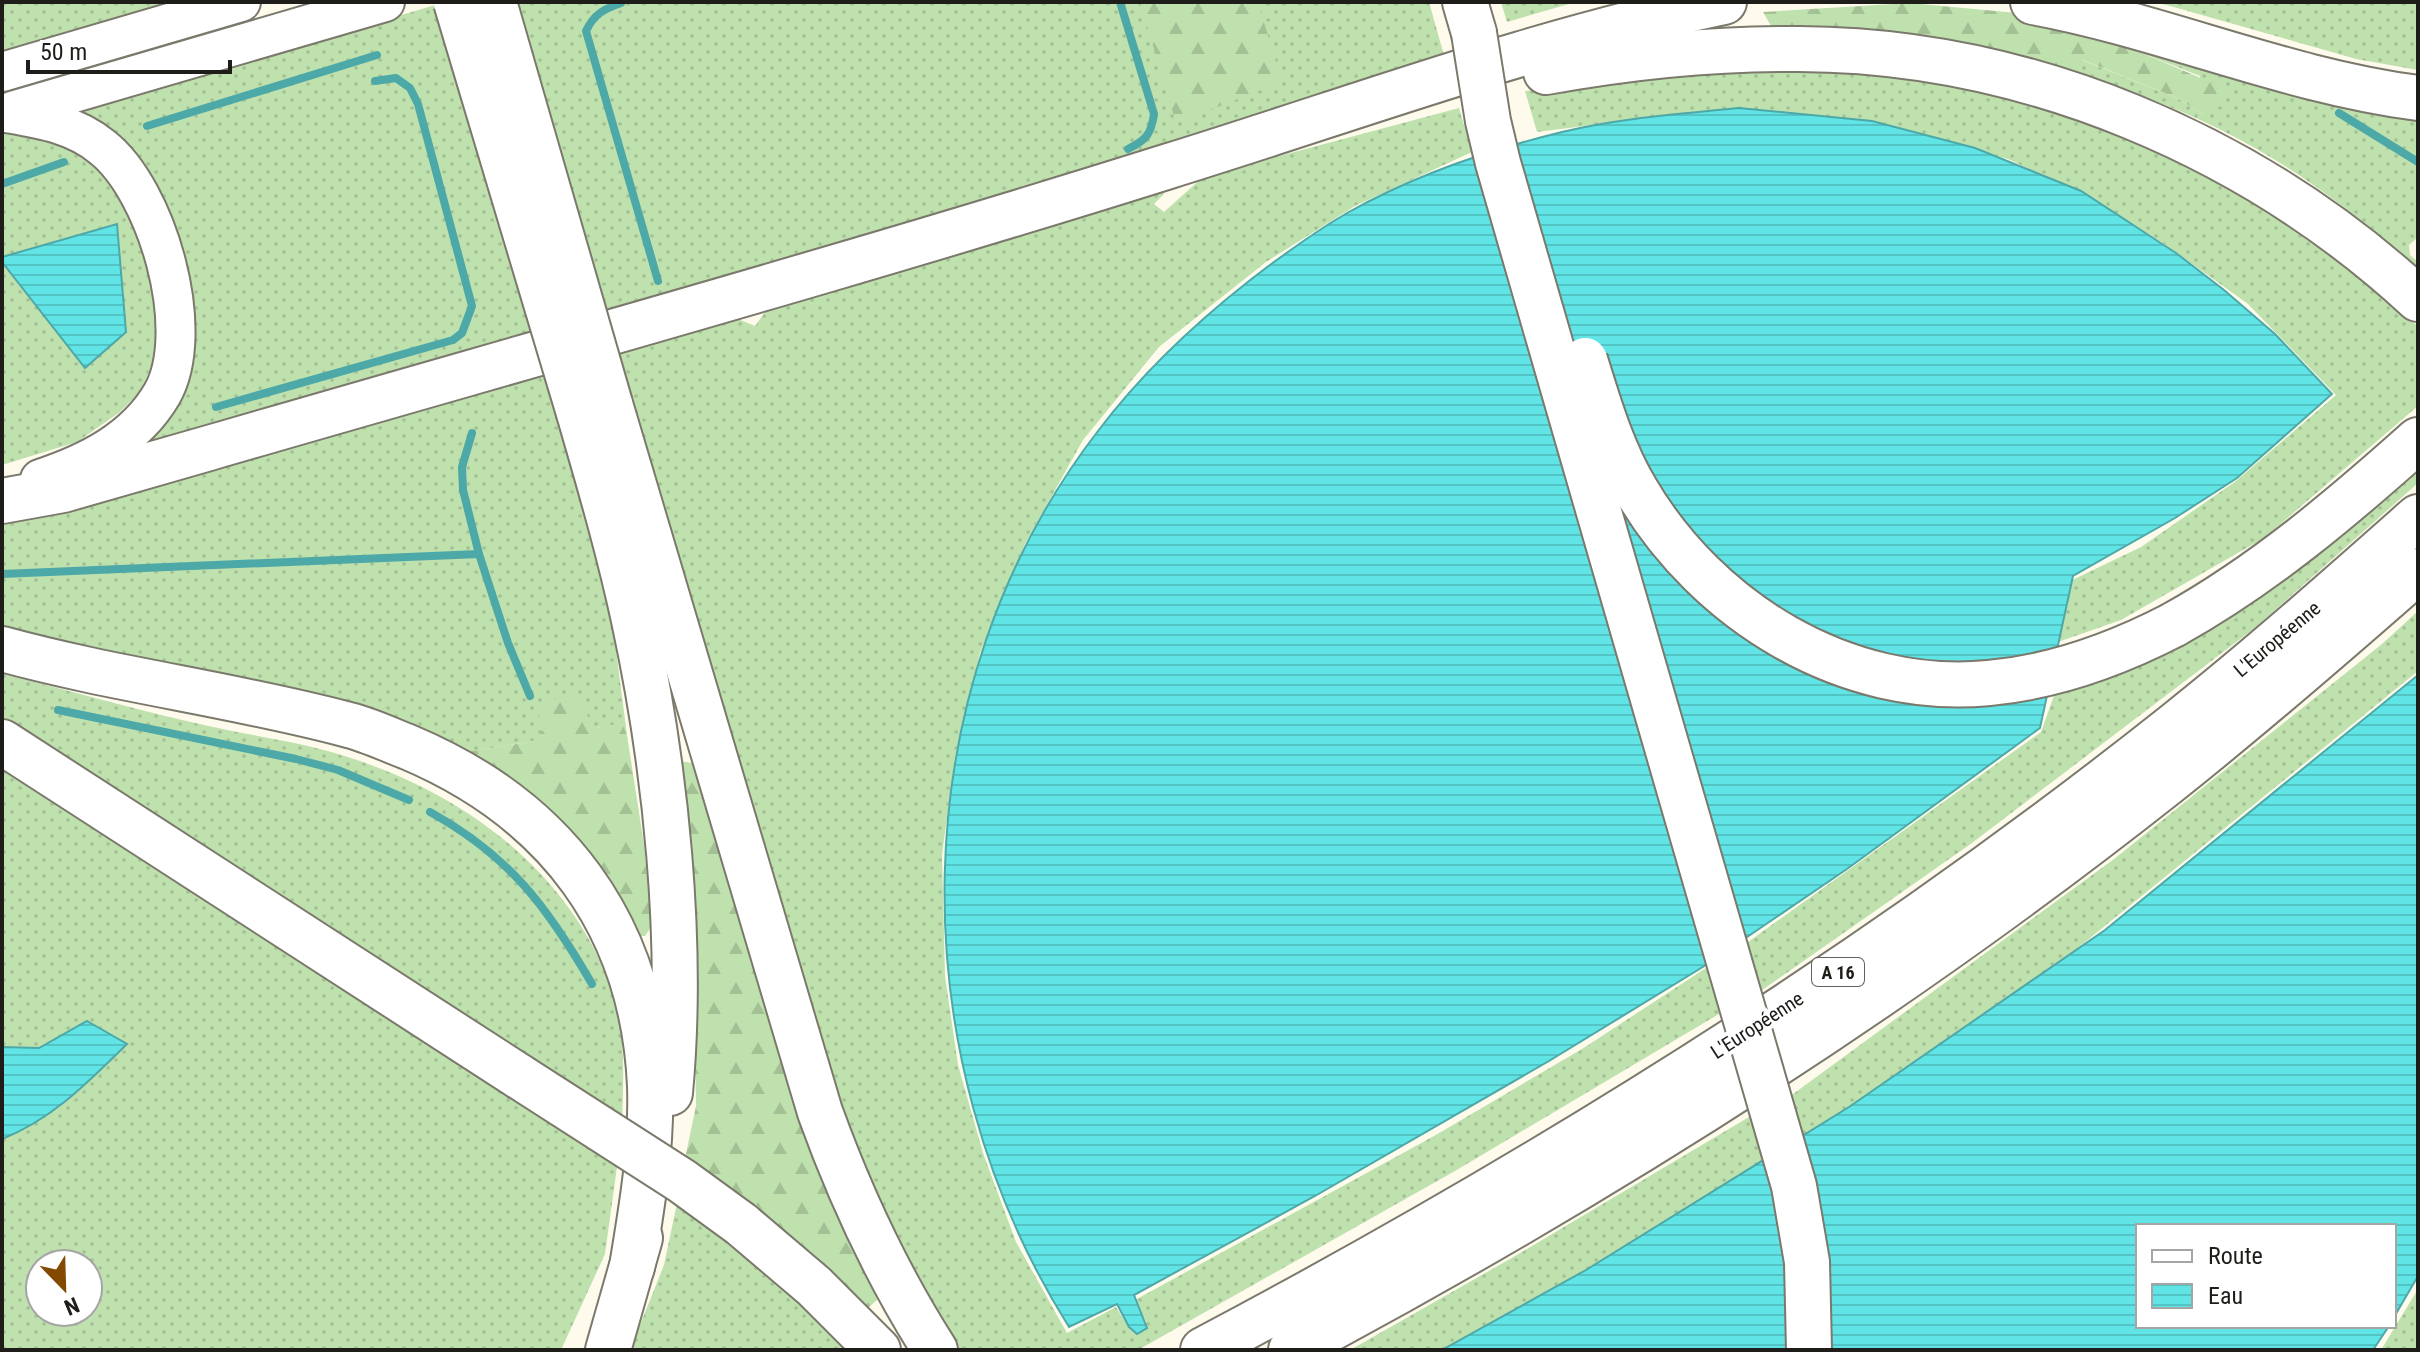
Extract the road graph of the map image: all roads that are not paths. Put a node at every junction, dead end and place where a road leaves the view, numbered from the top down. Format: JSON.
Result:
{"nodes":[{"id":1,"x":241,"y":2,"type":"edge"},
{"id":2,"x":385,"y":2,"type":"edge"},
{"id":3,"x":456,"y":2,"type":"edge"},
{"id":4,"x":494,"y":2,"type":"edge"},
{"id":5,"x":1724,"y":2,"type":"edge"},
{"id":6,"x":2033,"y":2,"type":"edge"},
{"id":7,"x":1469,"y":17,"type":"edge"},
{"id":8,"x":2,"y":72,"type":"edge"},
{"id":9,"x":2418,"y":98,"type":"edge"},
{"id":10,"x":4,"y":113,"type":"edge"},
{"id":11,"x":1167,"y":167,"type":"junction"},
{"id":12,"x":2418,"y":299,"type":"edge"},
{"id":13,"x":595,"y":409,"type":"junction"},
{"id":14,"x":2418,"y":440,"type":"edge"},
{"id":15,"x":2,"y":492,"type":"edge"},
{"id":16,"x":2,"y":501,"type":"edge"},
{"id":17,"x":2418,"y":517,"type":"edge"},
{"id":18,"x":2418,"y":571,"type":"edge"},
{"id":19,"x":2,"y":649,"type":"edge"},
{"id":20,"x":2,"y":742,"type":"edge"},
{"id":21,"x":632,"y":1267,"type":"junction"},
{"id":22,"x":608,"y":1350,"type":"edge"},
{"id":23,"x":878,"y":1350,"type":"edge"},
{"id":24,"x":935,"y":1350,"type":"edge"},
{"id":25,"x":1203,"y":1350,"type":"edge"},
{"id":26,"x":1291,"y":1350,"type":"edge"},
{"id":27,"x":1809,"y":1350,"type":"edge"}],
"edges":[{"from":1,"to":8,"type":"main road"},
{"from":2,"to":10,"type":"main road"},
{"from":3,"to":13,"type":"highway","bridge":true},
{"from":4,"to":13,"type":"highway","bridge":true},
{"from":5,"to":11,"type":"highway"},
{"from":6,"to":9,"type":"highway"},
{"from":7,"to":14,"type":"highway","bridge":true},
{"from":7,"to":27,"type":"highway","bridge":true},
{"from":10,"to":15,"type":"main road"},
{"from":11,"to":12,"type":"highway"},
{"from":11,"to":16,"type":"highway"},
{"from":13,"to":21,"type":"highway"},
{"from":13,"to":24,"type":"highway"},
{"from":17,"to":25,"type":"highway","name":"L'Européenne","number":"A 16"},
{"from":18,"to":26,"type":"highway","name":"L'Européenne","number":"A 16"},
{"from":19,"to":21,"type":"highway"},
{"from":20,"to":23,"type":"highway","bridge":true},
{"from":21,"to":22,"type":"highway"}]}
